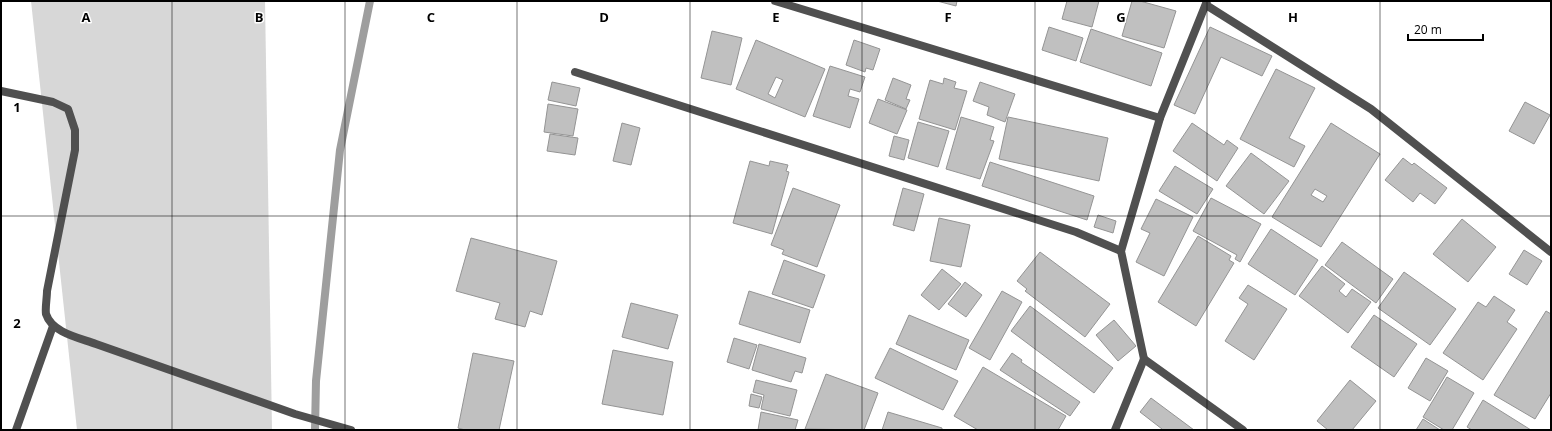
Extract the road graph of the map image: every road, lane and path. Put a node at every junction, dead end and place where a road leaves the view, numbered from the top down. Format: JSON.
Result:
{"nodes":[{"id":1,"x":775,"y":1,"type":"edge"},
{"id":2,"x":1206,"y":3,"type":"edge"},
{"id":3,"x":575,"y":72,"type":"dead end"},
{"id":4,"x":1,"y":91,"type":"edge"},
{"id":5,"x":1160,"y":118,"type":"junction"},
{"id":6,"x":1122,"y":251,"type":"junction"},
{"id":7,"x":1551,"y":252,"type":"edge"},
{"id":8,"x":53,"y":326,"type":"junction"},
{"id":9,"x":1144,"y":358,"type":"junction"},
{"id":10,"x":16,"y":430,"type":"edge"},
{"id":11,"x":351,"y":430,"type":"edge"},
{"id":12,"x":1115,"y":430,"type":"edge"},
{"id":13,"x":1243,"y":430,"type":"edge"}],
"edges":[{"from":1,"to":5,"type":"street"},
{"from":2,"to":5,"type":"street"},
{"from":2,"to":7,"type":"street"},
{"from":3,"to":6,"type":"street"},
{"from":4,"to":8,"type":"street"},
{"from":5,"to":6,"type":"street"},
{"from":6,"to":9,"type":"street"},
{"from":8,"to":10,"type":"street"},
{"from":8,"to":11,"type":"street"},
{"from":9,"to":12,"type":"street"},
{"from":9,"to":13,"type":"street"}]}
